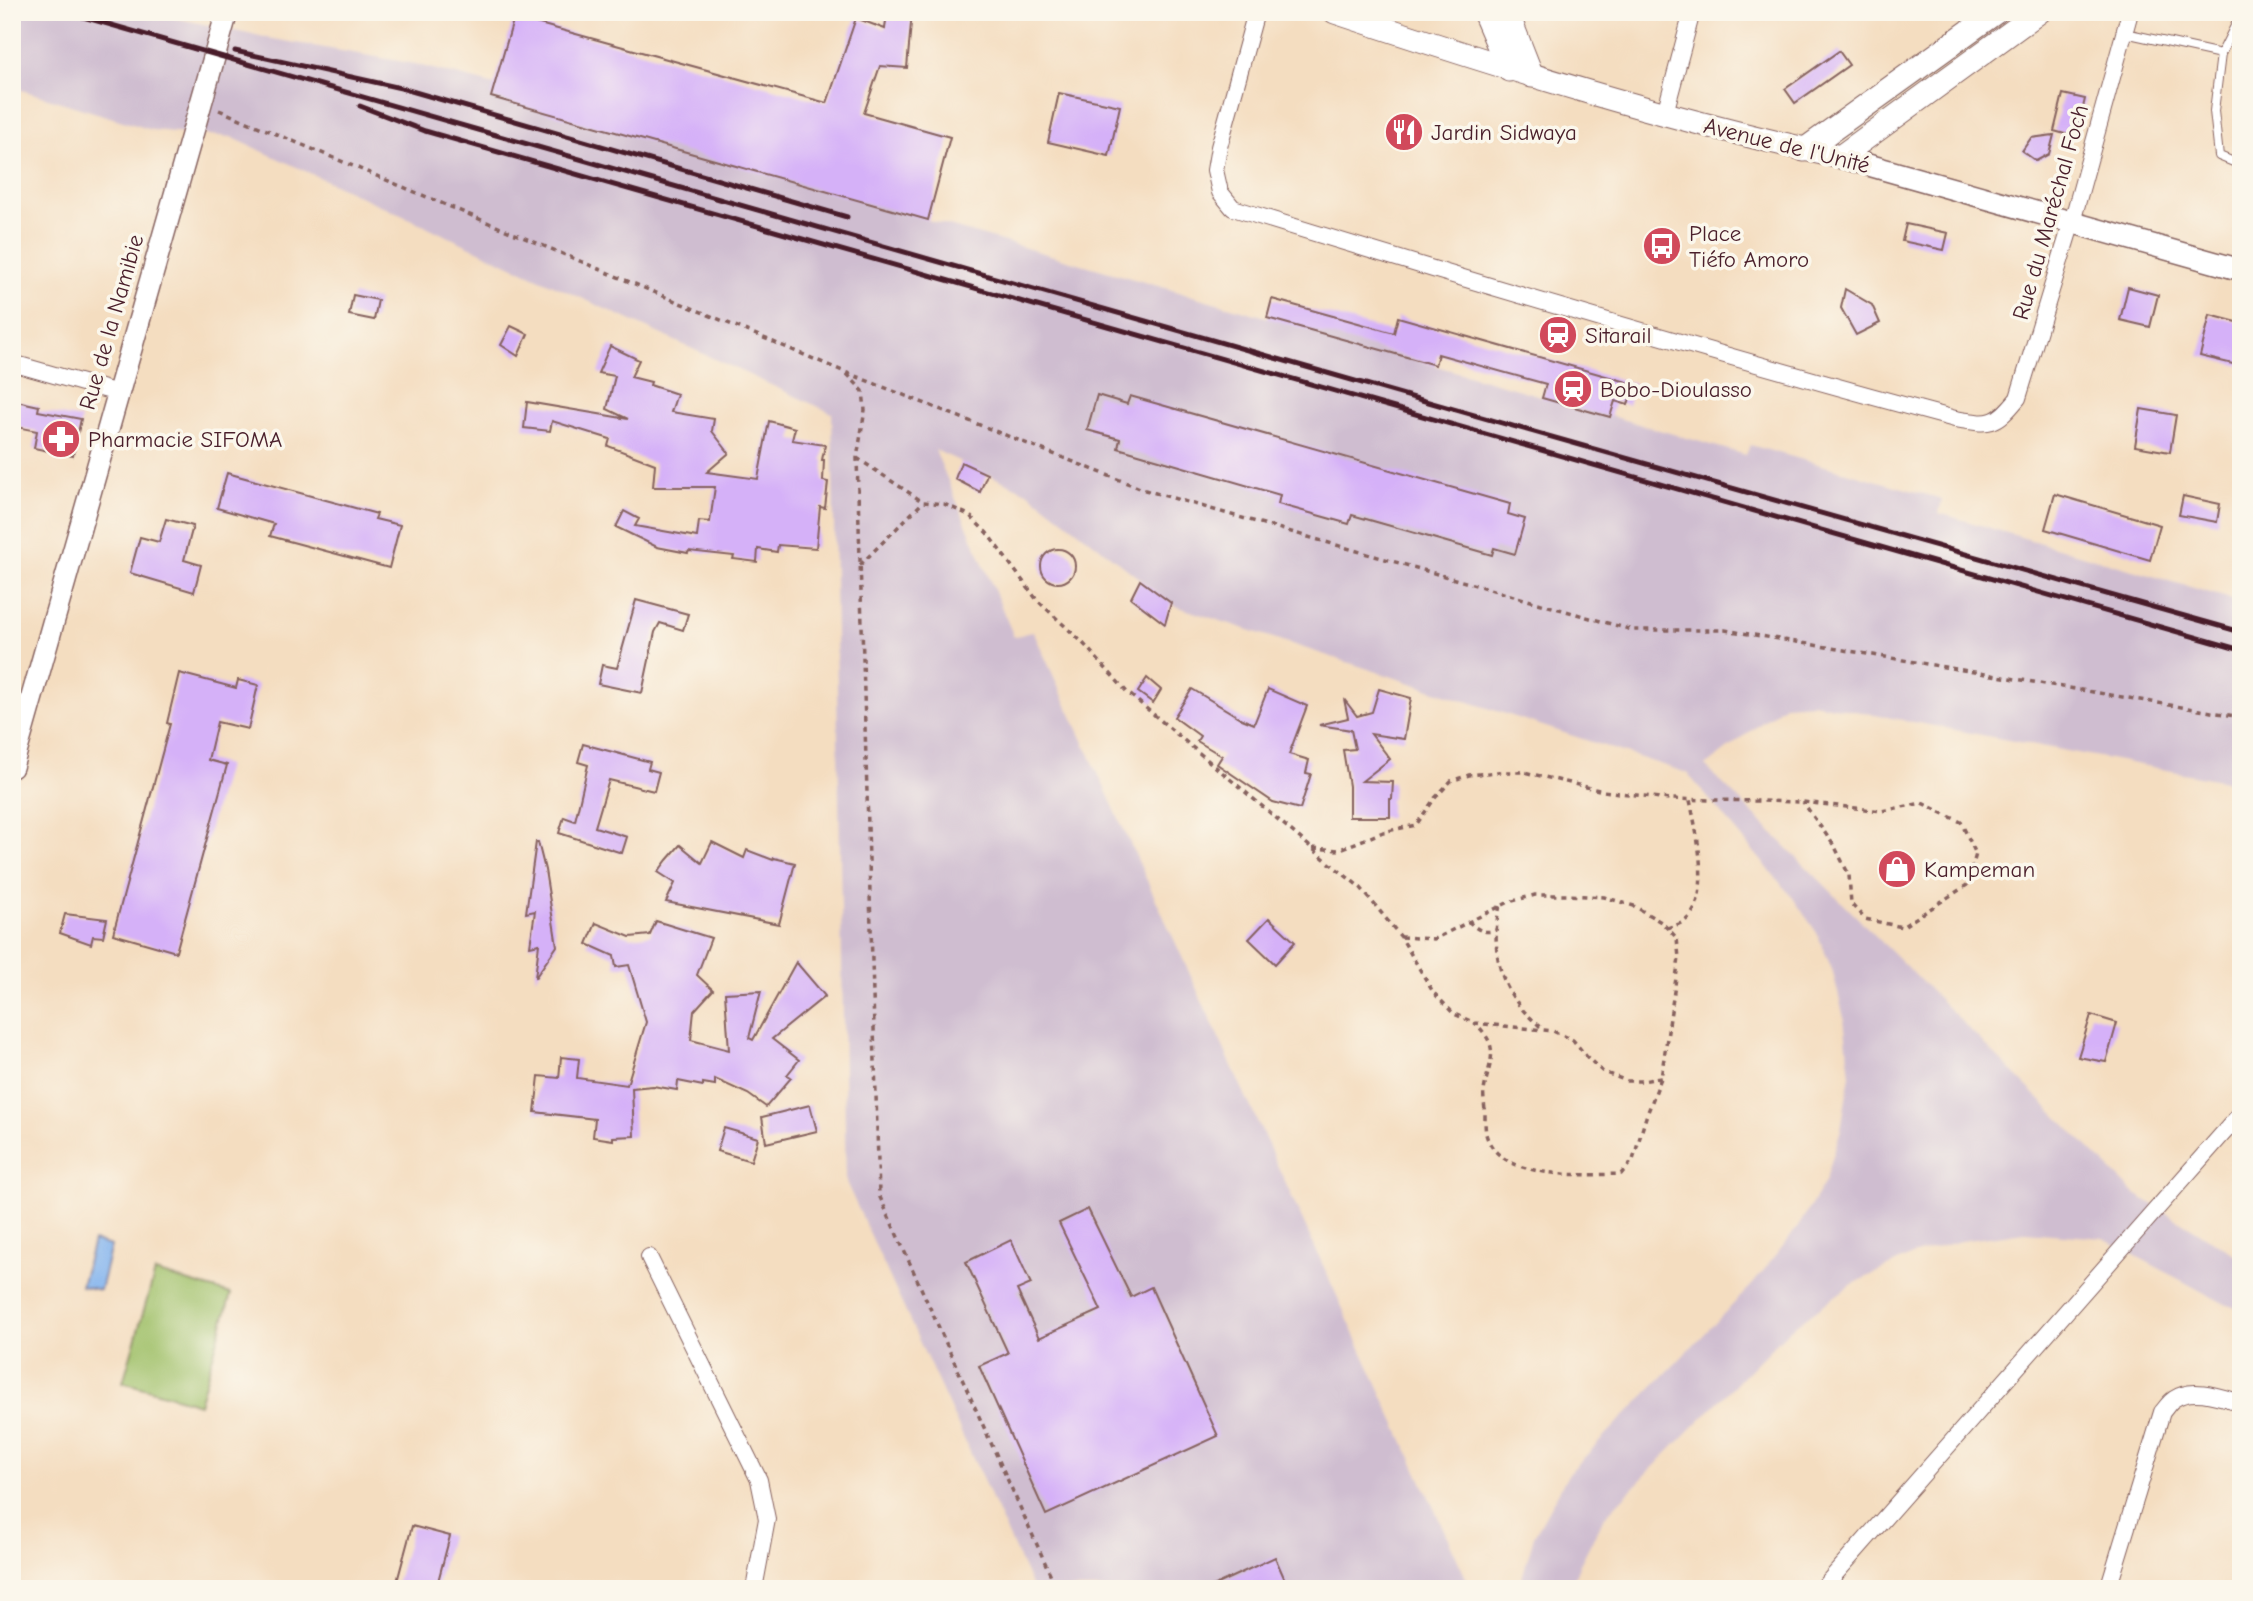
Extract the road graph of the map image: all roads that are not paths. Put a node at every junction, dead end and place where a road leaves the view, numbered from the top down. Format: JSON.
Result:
{"nodes":[{"id":1,"x":1256,"y":12,"type":"edge"},
{"id":2,"x":1335,"y":12,"type":"edge"},
{"id":3,"x":1484,"y":12,"type":"edge"},
{"id":4,"x":1507,"y":12,"type":"edge"},
{"id":5,"x":1692,"y":12,"type":"edge"},
{"id":6,"x":1996,"y":12,"type":"edge"},
{"id":7,"x":2039,"y":12,"type":"edge"},
{"id":8,"x":2130,"y":12,"type":"edge"},
{"id":9,"x":225,"y":13,"type":"edge"},
{"id":10,"x":2241,"y":13,"type":"edge"},
{"id":11,"x":2125,"y":33,"type":"junction"},
{"id":12,"x":2221,"y":54,"type":"junction"},
{"id":13,"x":1509,"y":70,"type":"junction"},
{"id":14,"x":1532,"y":76,"type":"junction"},
{"id":15,"x":1665,"y":113,"type":"junction"},
{"id":16,"x":1804,"y":150,"type":"junction"},
{"id":17,"x":1840,"y":158,"type":"junction"},
{"id":18,"x":2241,"y":165,"type":"edge"},
{"id":19,"x":2072,"y":222,"type":"junction"},
{"id":20,"x":2241,"y":270,"type":"edge"},
{"id":21,"x":12,"y":363,"type":"edge"},
{"id":22,"x":118,"y":394,"type":"junction"},
{"id":23,"x":12,"y":767,"type":"edge"},
{"id":24,"x":2241,"y":1113,"type":"edge"},
{"id":25,"x":649,"y":1257,"type":"dead end"},
{"id":26,"x":2241,"y":1403,"type":"edge"},
{"id":27,"x":754,"y":1589,"type":"edge"},
{"id":28,"x":1822,"y":1589,"type":"edge"},
{"id":29,"x":2108,"y":1589,"type":"edge"}],
"edges":[{"from":1,"to":19,"type":"street","name":"Rue du Maréchal Foch"},
{"from":2,"to":13,"type":"main road","name":"Avenue de l'Unité"},
{"from":3,"to":13,"type":"main road"},
{"from":4,"to":14,"type":"main road"},
{"from":5,"to":15,"type":"street"},
{"from":6,"to":16,"type":"main road"},
{"from":7,"to":17,"type":"main road"},
{"from":8,"to":11,"type":"street","name":"Rue du Maréchal Foch"},
{"from":9,"to":22,"type":"street","name":"Rue de la Namibie"},
{"from":10,"to":12,"type":"lane"},
{"from":11,"to":12,"type":"lane"},
{"from":11,"to":19,"type":"street","name":"Rue du Maréchal Foch"},
{"from":12,"to":18,"type":"lane"},
{"from":13,"to":14,"type":"main road","name":"Avenue de l'Unité"},
{"from":14,"to":15,"type":"main road","name":"Avenue de l'Unité"},
{"from":15,"to":16,"type":"main road","name":"Avenue de l'Unité"},
{"from":16,"to":17,"type":"main road","name":"Avenue de l'Unité"},
{"from":17,"to":19,"type":"street","name":"Avenue de l'Unité"},
{"from":19,"to":20,"type":"street","name":"Avenue de l'Unité"},
{"from":21,"to":22,"type":"street"},
{"from":22,"to":23,"type":"street","name":"Rue de la Namibie"},
{"from":24,"to":28,"type":"street"},
{"from":25,"to":27,"type":"street"},
{"from":26,"to":29,"type":"street"}]}
